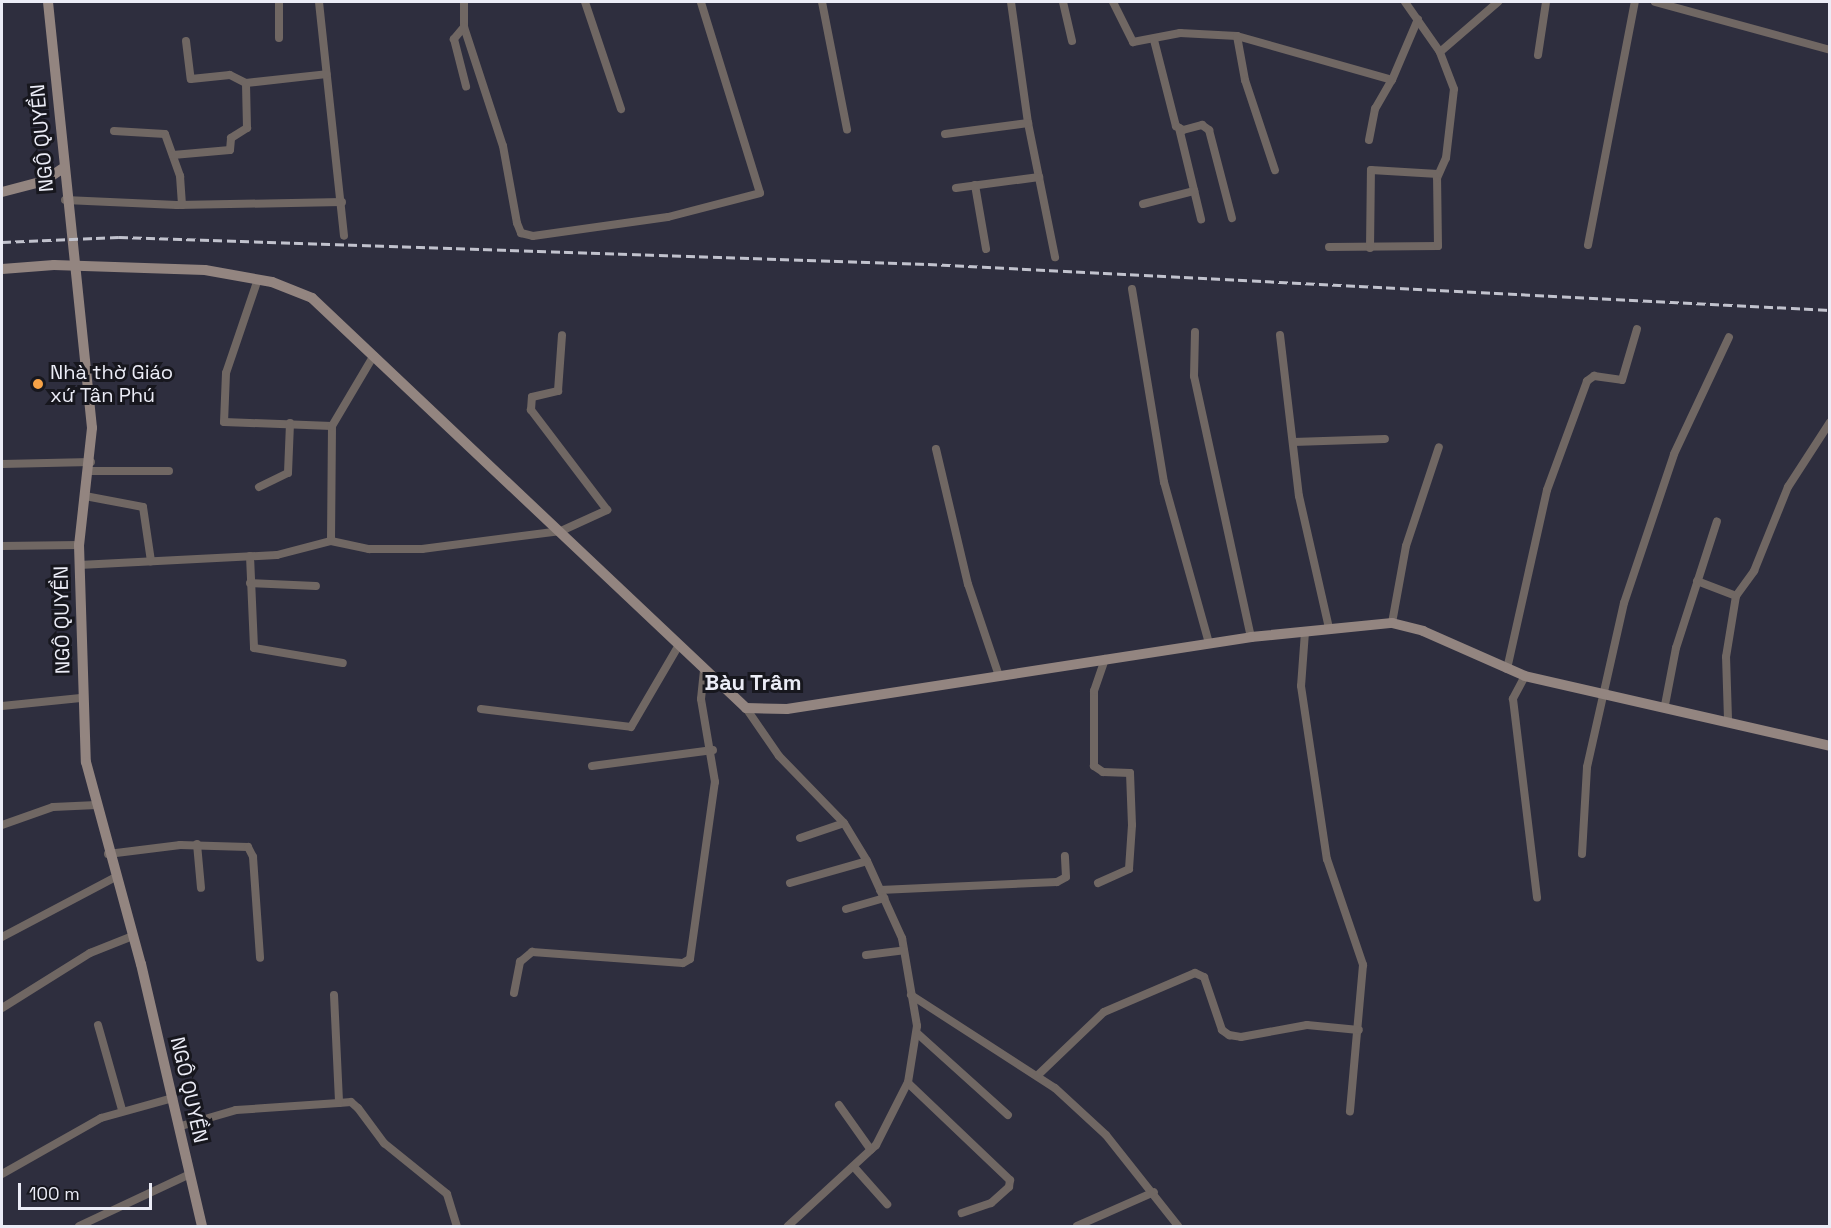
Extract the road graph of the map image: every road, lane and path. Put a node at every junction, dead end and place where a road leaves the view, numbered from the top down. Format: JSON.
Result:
{"nodes":[{"id":1,"x":48,"y":2,"type":"edge"},
{"id":2,"x":279,"y":2,"type":"edge"},
{"id":3,"x":319,"y":2,"type":"edge"},
{"id":4,"x":464,"y":2,"type":"edge"},
{"id":5,"x":585,"y":2,"type":"edge"},
{"id":6,"x":701,"y":2,"type":"edge"},
{"id":7,"x":822,"y":2,"type":"edge"},
{"id":8,"x":1011,"y":2,"type":"edge"},
{"id":9,"x":1064,"y":2,"type":"edge"},
{"id":10,"x":1113,"y":2,"type":"edge"},
{"id":11,"x":1405,"y":2,"type":"edge"},
{"id":12,"x":1498,"y":2,"type":"edge"},
{"id":13,"x":1546,"y":2,"type":"edge"},
{"id":14,"x":1635,"y":2,"type":"edge"},
{"id":15,"x":1655,"y":2,"type":"edge"},
{"id":16,"x":1418,"y":19,"type":"junction"},
{"id":17,"x":464,"y":27,"type":"junction"},
{"id":18,"x":1237,"y":36,"type":"junction"},
{"id":19,"x":279,"y":38,"type":"dead end"},
{"id":20,"x":186,"y":40,"type":"dead end"},
{"id":21,"x":1154,"y":40,"type":"junction"},
{"id":22,"x":1072,"y":41,"type":"dead end"},
{"id":23,"x":1830,"y":50,"type":"edge"},
{"id":24,"x":1440,"y":52,"type":"junction"},
{"id":25,"x":1538,"y":55,"type":"dead end"},
{"id":26,"x":327,"y":74,"type":"junction"},
{"id":27,"x":1392,"y":80,"type":"junction"},
{"id":28,"x":246,"y":83,"type":"junction"},
{"id":29,"x":466,"y":86,"type":"dead end"},
{"id":30,"x":621,"y":109,"type":"dead end"},
{"id":31,"x":1028,"y":123,"type":"junction"},
{"id":32,"x":1179,"y":128,"type":"junction"},
{"id":33,"x":847,"y":130,"type":"dead end"},
{"id":34,"x":114,"y":131,"type":"dead end"},
{"id":35,"x":945,"y":134,"type":"dead end"},
{"id":36,"x":1369,"y":140,"type":"dead end"},
{"id":37,"x":173,"y":155,"type":"junction"},
{"id":38,"x":62,"y":169,"type":"junction"},
{"id":39,"x":1275,"y":170,"type":"dead end"},
{"id":40,"x":1438,"y":174,"type":"junction"},
{"id":41,"x":1039,"y":177,"type":"junction"},
{"id":42,"x":975,"y":185,"type":"junction"},
{"id":43,"x":956,"y":188,"type":"dead end"},
{"id":44,"x":1194,"y":191,"type":"junction"},
{"id":45,"x":2,"y":192,"type":"edge"},
{"id":46,"x":65,"y":200,"type":"junction"},
{"id":47,"x":342,"y":202,"type":"junction"},
{"id":48,"x":1143,"y":204,"type":"dead end"},
{"id":49,"x":182,"y":205,"type":"junction"},
{"id":50,"x":1232,"y":218,"type":"dead end"},
{"id":51,"x":1201,"y":219,"type":"dead end"},
{"id":52,"x":344,"y":236,"type":"dead end"},
{"id":53,"x":1588,"y":245,"type":"dead end"},
{"id":54,"x":1329,"y":247,"type":"dead end"},
{"id":55,"x":1370,"y":248,"type":"junction"},
{"id":56,"x":986,"y":249,"type":"dead end"},
{"id":57,"x":1055,"y":257,"type":"dead end"},
{"id":58,"x":78,"y":265,"type":"junction"},
{"id":59,"x":2,"y":269,"type":"edge"},
{"id":60,"x":258,"y":279,"type":"junction"},
{"id":61,"x":1132,"y":289,"type":"dead end"},
{"id":62,"x":1637,"y":329,"type":"dead end"},
{"id":63,"x":1195,"y":332,"type":"dead end"},
{"id":64,"x":1280,"y":334,"type":"dead end"},
{"id":65,"x":562,"y":335,"type":"dead end"},
{"id":66,"x":1729,"y":338,"type":"dead end"},
{"id":67,"x":374,"y":355,"type":"junction"},
{"id":68,"x":1830,"y":422,"type":"edge"},
{"id":69,"x":290,"y":423,"type":"junction"},
{"id":70,"x":332,"y":426,"type":"junction"},
{"id":71,"x":1385,"y":439,"type":"dead end"},
{"id":72,"x":1293,"y":442,"type":"junction"},
{"id":73,"x":1439,"y":447,"type":"dead end"},
{"id":74,"x":936,"y":449,"type":"dead end"},
{"id":75,"x":2,"y":464,"type":"edge"},
{"id":76,"x":91,"y":467,"type":"junction"},
{"id":77,"x":169,"y":471,"type":"dead end"},
{"id":78,"x":259,"y":487,"type":"dead end"},
{"id":79,"x":85,"y":496,"type":"junction"},
{"id":80,"x":1717,"y":521,"type":"dead end"},
{"id":81,"x":561,"y":531,"type":"junction"},
{"id":82,"x":331,"y":541,"type":"junction"},
{"id":83,"x":79,"y":545,"type":"junction"},
{"id":84,"x":2,"y":546,"type":"edge"},
{"id":85,"x":250,"y":556,"type":"junction"},
{"id":86,"x":152,"y":561,"type":"junction"},
{"id":87,"x":79,"y":565,"type":"junction"},
{"id":88,"x":1697,"y":580,"type":"junction"},
{"id":89,"x":250,"y":583,"type":"junction"},
{"id":90,"x":316,"y":586,"type":"dead end"},
{"id":91,"x":1737,"y":596,"type":"junction"},
{"id":92,"x":1392,"y":623,"type":"junction"},
{"id":93,"x":1329,"y":628,"type":"junction"},
{"id":94,"x":1305,"y":632,"type":"junction"},
{"id":95,"x":1251,"y":637,"type":"junction"},
{"id":96,"x":1209,"y":643,"type":"junction"},
{"id":97,"x":679,"y":645,"type":"junction"},
{"id":98,"x":1105,"y":659,"type":"junction"},
{"id":99,"x":343,"y":663,"type":"dead end"},
{"id":100,"x":1507,"y":669,"type":"junction"},
{"id":101,"x":704,"y":671,"type":"junction"},
{"id":102,"x":998,"y":674,"type":"junction"},
{"id":103,"x":1525,"y":676,"type":"junction"},
{"id":104,"x":1603,"y":693,"type":"junction"},
{"id":105,"x":81,"y":698,"type":"junction"},
{"id":106,"x":1665,"y":705,"type":"junction"},
{"id":107,"x":2,"y":706,"type":"edge"},
{"id":108,"x":746,"y":708,"type":"junction"},
{"id":109,"x":481,"y":709,"type":"dead end"},
{"id":110,"x":1728,"y":719,"type":"junction"},
{"id":111,"x":1830,"y":746,"type":"edge"},
{"id":112,"x":713,"y":750,"type":"junction"},
{"id":113,"x":592,"y":766,"type":"dead end"},
{"id":114,"x":97,"y":805,"type":"junction"},
{"id":115,"x":844,"y":823,"type":"junction"},
{"id":116,"x":2,"y":825,"type":"edge"},
{"id":117,"x":800,"y":837,"type":"dead end"},
{"id":118,"x":197,"y":844,"type":"junction"},
{"id":119,"x":108,"y":854,"type":"junction"},
{"id":120,"x":1582,"y":854,"type":"dead end"},
{"id":121,"x":1065,"y":856,"type":"dead end"},
{"id":122,"x":867,"y":861,"type":"junction"},
{"id":123,"x":116,"y":877,"type":"junction"},
{"id":124,"x":790,"y":883,"type":"dead end"},
{"id":125,"x":1098,"y":883,"type":"dead end"},
{"id":126,"x":201,"y":888,"type":"dead end"},
{"id":127,"x":882,"y":894,"type":"junction"},
{"id":128,"x":1537,"y":898,"type":"dead end"},
{"id":129,"x":846,"y":909,"type":"dead end"},
{"id":130,"x":132,"y":936,"type":"junction"},
{"id":131,"x":2,"y":938,"type":"edge"},
{"id":132,"x":904,"y":950,"type":"junction"},
{"id":133,"x":866,"y":955,"type":"dead end"},
{"id":134,"x":260,"y":958,"type":"dead end"},
{"id":135,"x":514,"y":993,"type":"dead end"},
{"id":136,"x":334,"y":995,"type":"dead end"},
{"id":137,"x":911,"y":995,"type":"junction"},
{"id":138,"x":2,"y":1008,"type":"edge"},
{"id":139,"x":98,"y":1025,"type":"dead end"},
{"id":140,"x":1359,"y":1030,"type":"junction"},
{"id":141,"x":918,"y":1034,"type":"junction"},
{"id":142,"x":1038,"y":1075,"type":"junction"},
{"id":143,"x":908,"y":1083,"type":"junction"},
{"id":144,"x":173,"y":1098,"type":"junction"},
{"id":145,"x":339,"y":1103,"type":"junction"},
{"id":146,"x":839,"y":1105,"type":"dead end"},
{"id":147,"x":122,"y":1110,"type":"junction"},
{"id":148,"x":1350,"y":1111,"type":"dead end"},
{"id":149,"x":1008,"y":1115,"type":"dead end"},
{"id":150,"x":181,"y":1126,"type":"junction"},
{"id":151,"x":871,"y":1150,"type":"junction"},
{"id":152,"x":854,"y":1167,"type":"junction"},
{"id":153,"x":2,"y":1174,"type":"edge"},
{"id":154,"x":188,"y":1175,"type":"junction"},
{"id":155,"x":1154,"y":1192,"type":"junction"},
{"id":156,"x":887,"y":1204,"type":"dead end"},
{"id":157,"x":962,"y":1213,"type":"dead end"},
{"id":158,"x":79,"y":1227,"type":"edge"},
{"id":159,"x":202,"y":1227,"type":"edge"},
{"id":160,"x":457,"y":1227,"type":"edge"},
{"id":161,"x":788,"y":1227,"type":"edge"},
{"id":162,"x":1077,"y":1227,"type":"edge"},
{"id":163,"x":1178,"y":1227,"type":"edge"}],
"edges":[{"from":1,"to":38,"type":"street","name":"NGÔ QUYỀN"},
{"from":2,"to":19,"type":"street"},
{"from":3,"to":26,"type":"street"},
{"from":4,"to":17,"type":"street"},
{"from":5,"to":30,"type":"street"},
{"from":6,"to":17,"type":"street"},
{"from":7,"to":33,"type":"street"},
{"from":8,"to":31,"type":"street"},
{"from":9,"to":22,"type":"street"},
{"from":10,"to":21,"type":"street"},
{"from":11,"to":16,"type":"street"},
{"from":12,"to":24,"type":"street"},
{"from":13,"to":25,"type":"street"},
{"from":14,"to":53,"type":"street"},
{"from":15,"to":23,"type":"street"},
{"from":16,"to":24,"type":"street"},
{"from":16,"to":27,"type":"street"},
{"from":17,"to":29,"type":"street"},
{"from":18,"to":21,"type":"street"},
{"from":18,"to":27,"type":"street"},
{"from":18,"to":39,"type":"street"},
{"from":20,"to":28,"type":"street"},
{"from":21,"to":32,"type":"street"},
{"from":24,"to":40,"type":"street"},
{"from":26,"to":28,"type":"street"},
{"from":26,"to":47,"type":"street"},
{"from":27,"to":36,"type":"street"},
{"from":28,"to":37,"type":"street"},
{"from":31,"to":35,"type":"street"},
{"from":31,"to":41,"type":"street"},
{"from":32,"to":44,"type":"street"},
{"from":32,"to":50,"type":"street"},
{"from":34,"to":37,"type":"street"},
{"from":37,"to":49,"type":"street"},
{"from":38,"to":45,"type":"street"},
{"from":38,"to":46,"type":"street","name":"NGÔ QUYỀN"},
{"from":40,"to":55,"type":"street"},
{"from":40,"to":55,"type":"street"},
{"from":41,"to":42,"type":"street"},
{"from":41,"to":57,"type":"street"},
{"from":42,"to":43,"type":"street"},
{"from":42,"to":56,"type":"street"},
{"from":44,"to":48,"type":"street"},
{"from":44,"to":51,"type":"street"},
{"from":46,"to":49,"type":"street"},
{"from":46,"to":58,"type":"street","name":"NGÔ QUYỀN"},
{"from":47,"to":49,"type":"street"},
{"from":47,"to":52,"type":"street"},
{"from":54,"to":55,"type":"street"},
{"from":58,"to":59,"type":"street"},
{"from":58,"to":60,"type":"street"},
{"from":58,"to":76,"type":"street","name":"NGÔ QUYỀN"},
{"from":60,"to":67,"type":"street"},
{"from":60,"to":69,"type":"street"},
{"from":61,"to":96,"type":"street"},
{"from":62,"to":100,"type":"street"},
{"from":63,"to":95,"type":"street"},
{"from":64,"to":72,"type":"street"},
{"from":65,"to":81,"type":"street"},
{"from":66,"to":104,"type":"street"},
{"from":67,"to":70,"type":"street"},
{"from":67,"to":81,"type":"street"},
{"from":68,"to":91,"type":"street"},
{"from":69,"to":70,"type":"street"},
{"from":69,"to":78,"type":"street"},
{"from":70,"to":82,"type":"street"},
{"from":71,"to":72,"type":"street"},
{"from":72,"to":93,"type":"street"},
{"from":73,"to":92,"type":"street"},
{"from":74,"to":102,"type":"street"},
{"from":75,"to":76,"type":"street"},
{"from":76,"to":77,"type":"street"},
{"from":76,"to":79,"type":"street","name":"NGÔ QUYỀN"},
{"from":79,"to":83,"type":"street","name":"NGÔ QUYỀN"},
{"from":79,"to":86,"type":"street"},
{"from":80,"to":88,"type":"street"},
{"from":81,"to":82,"type":"street"},
{"from":81,"to":97,"type":"street"},
{"from":82,"to":85,"type":"street"},
{"from":83,"to":84,"type":"street"},
{"from":83,"to":87,"type":"street","name":"NGÔ QUYỀN"},
{"from":85,"to":86,"type":"street"},
{"from":85,"to":89,"type":"street"},
{"from":86,"to":87,"type":"street"},
{"from":87,"to":105,"type":"street","name":"NGÔ QUYỀN"},
{"from":88,"to":91,"type":"street"},
{"from":88,"to":106,"type":"street"},
{"from":89,"to":90,"type":"street"},
{"from":89,"to":99,"type":"street"},
{"from":91,"to":110,"type":"street"},
{"from":92,"to":93,"type":"street"},
{"from":92,"to":100,"type":"street"},
{"from":93,"to":94,"type":"street"},
{"from":94,"to":95,"type":"street"},
{"from":94,"to":140,"type":"street"},
{"from":95,"to":96,"type":"street"},
{"from":96,"to":98,"type":"street"},
{"from":97,"to":101,"type":"street"},
{"from":97,"to":109,"type":"street"},
{"from":98,"to":102,"type":"street"},
{"from":98,"to":125,"type":"street"},
{"from":100,"to":103,"type":"street"},
{"from":101,"to":108,"type":"street"},
{"from":101,"to":112,"type":"street"},
{"from":102,"to":108,"type":"street"},
{"from":103,"to":104,"type":"street"},
{"from":103,"to":128,"type":"street"},
{"from":104,"to":106,"type":"street"},
{"from":104,"to":120,"type":"street"},
{"from":105,"to":107,"type":"street"},
{"from":105,"to":114,"type":"street","name":"NGÔ QUYỀN"},
{"from":106,"to":110,"type":"street"},
{"from":108,"to":115,"type":"street"},
{"from":110,"to":111,"type":"street"},
{"from":112,"to":113,"type":"street"},
{"from":112,"to":135,"type":"street"},
{"from":114,"to":116,"type":"street"},
{"from":114,"to":119,"type":"street","name":"NGÔ QUYỀN"},
{"from":115,"to":117,"type":"street"},
{"from":115,"to":122,"type":"street"},
{"from":118,"to":119,"type":"street"},
{"from":118,"to":126,"type":"street"},
{"from":118,"to":134,"type":"street"},
{"from":119,"to":123,"type":"street","name":"NGÔ QUYỀN"},
{"from":121,"to":127,"type":"street"},
{"from":122,"to":124,"type":"street"},
{"from":122,"to":127,"type":"street"},
{"from":123,"to":130,"type":"street","name":"NGÔ QUYỀN"},
{"from":123,"to":131,"type":"street"},
{"from":127,"to":129,"type":"street"},
{"from":127,"to":132,"type":"street"},
{"from":130,"to":138,"type":"street"},
{"from":130,"to":144,"type":"street","name":"NGÔ QUYỀN"},
{"from":132,"to":133,"type":"street"},
{"from":132,"to":137,"type":"street"},
{"from":136,"to":145,"type":"street"},
{"from":137,"to":141,"type":"street"},
{"from":137,"to":142,"type":"street"},
{"from":139,"to":147,"type":"street"},
{"from":140,"to":142,"type":"street"},
{"from":140,"to":148,"type":"street"},
{"from":141,"to":143,"type":"street"},
{"from":141,"to":149,"type":"street"},
{"from":142,"to":155,"type":"street"},
{"from":143,"to":151,"type":"street"},
{"from":143,"to":157,"type":"street"},
{"from":144,"to":147,"type":"street"},
{"from":144,"to":150,"type":"street","name":"NGÔ QUYỀN"},
{"from":145,"to":150,"type":"street"},
{"from":145,"to":160,"type":"street"},
{"from":146,"to":151,"type":"street"},
{"from":147,"to":153,"type":"street"},
{"from":150,"to":154,"type":"street","name":"NGÔ QUYỀN"},
{"from":151,"to":152,"type":"street"},
{"from":152,"to":156,"type":"street"},
{"from":152,"to":161,"type":"street"},
{"from":154,"to":158,"type":"street"},
{"from":154,"to":159,"type":"street","name":"NGÔ QUYỀN"},
{"from":155,"to":162,"type":"street"},
{"from":155,"to":163,"type":"street"}]}
